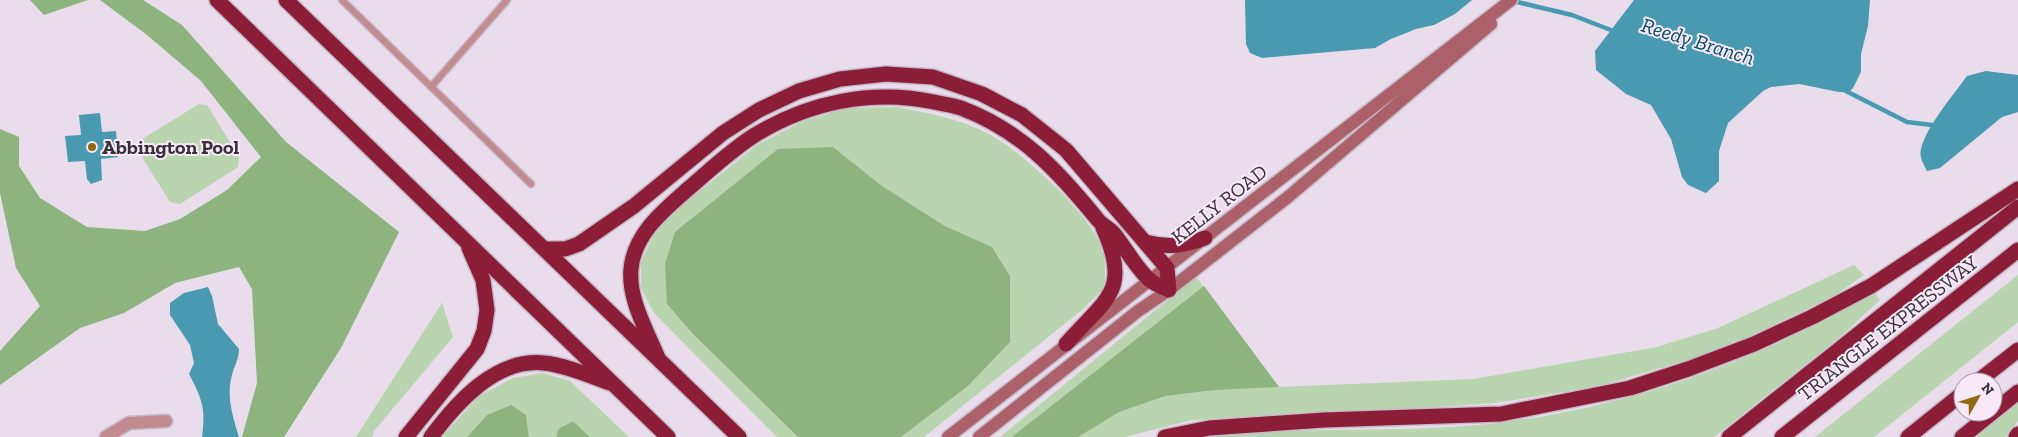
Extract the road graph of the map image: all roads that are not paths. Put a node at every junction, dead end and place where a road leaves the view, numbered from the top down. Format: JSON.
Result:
{"nodes":[{"id":1,"x":217,"y":0,"type":"edge"},
{"id":2,"x":286,"y":0,"type":"edge"},
{"id":3,"x":342,"y":0,"type":"edge"},
{"id":4,"x":507,"y":0,"type":"edge"},
{"id":5,"x":1511,"y":0,"type":"edge"},
{"id":6,"x":1517,"y":0,"type":"edge"},
{"id":7,"x":431,"y":86,"type":"junction"},
{"id":8,"x":531,"y":184,"type":"dead end"},
{"id":9,"x":2018,"y":189,"type":"edge"},
{"id":10,"x":2018,"y":207,"type":"edge"},
{"id":11,"x":1100,"y":222,"type":"junction"},
{"id":12,"x":1205,"y":238,"type":"junction"},
{"id":13,"x":466,"y":242,"type":"junction"},
{"id":14,"x":1145,"y":242,"type":"junction"},
{"id":15,"x":545,"y":249,"type":"junction"},
{"id":16,"x":2018,"y":250,"type":"edge"},
{"id":17,"x":1167,"y":268,"type":"junction"},
{"id":18,"x":1151,"y":281,"type":"junction"},
{"id":19,"x":1169,"y":290,"type":"junction"},
{"id":20,"x":1066,"y":344,"type":"junction"},
{"id":21,"x":2018,"y":350,"type":"edge"},
{"id":22,"x":658,"y":358,"type":"junction"},
{"id":23,"x":1990,"y":372,"type":"edge"},
{"id":24,"x":614,"y":385,"type":"junction"},
{"id":25,"x":2018,"y":392,"type":"edge"},
{"id":26,"x":1953,"y":402,"type":"edge"},
{"id":27,"x":166,"y":421,"type":"dead end"},
{"id":28,"x":106,"y":437,"type":"edge"},
{"id":29,"x":406,"y":437,"type":"edge"},
{"id":30,"x":431,"y":437,"type":"edge"},
{"id":31,"x":668,"y":437,"type":"edge"},
{"id":32,"x":739,"y":437,"type":"edge"},
{"id":33,"x":948,"y":437,"type":"edge"},
{"id":34,"x":979,"y":437,"type":"edge"},
{"id":35,"x":1166,"y":437,"type":"edge"},
{"id":36,"x":1729,"y":437,"type":"edge"},
{"id":37,"x":1782,"y":437,"type":"edge"},
{"id":38,"x":1908,"y":437,"type":"edge"},
{"id":39,"x":1962,"y":437,"type":"edge"}],
"edges":[{"from":1,"to":13,"type":"highway"},
{"from":2,"to":15,"type":"highway"},
{"from":3,"to":7,"type":"lane"},
{"from":4,"to":7,"type":"lane"},
{"from":5,"to":12,"type":"main road","name":"KELLY ROAD"},
{"from":6,"to":19,"type":"main road","name":"KELLY ROAD"},
{"from":7,"to":8,"type":"lane"},
{"from":9,"to":35,"type":"highway"},
{"from":10,"to":36,"type":"highway"},
{"from":11,"to":18,"type":"highway"},
{"from":11,"to":20,"type":"highway"},
{"from":11,"to":22,"type":"highway"},
{"from":12,"to":14,"type":"highway"},
{"from":12,"to":17,"type":"main road","name":"KELLY ROAD"},
{"from":13,"to":24,"type":"highway"},
{"from":13,"to":29,"type":"highway"},
{"from":14,"to":15,"type":"highway"},
{"from":14,"to":17,"type":"highway"},
{"from":15,"to":22,"type":"highway"},
{"from":16,"to":37,"type":"highway","name":"TRIANGLE EXPRESSWAY"},
{"from":17,"to":18,"type":"main road","name":"KELLY ROAD"},
{"from":17,"to":19,"type":"highway"},
{"from":18,"to":19,"type":"highway"},
{"from":18,"to":20,"type":"main road","name":"KELLY ROAD"},
{"from":19,"to":34,"type":"main road","name":"KELLY ROAD"},
{"from":20,"to":33,"type":"main road","name":"KELLY ROAD"},
{"from":21,"to":23,"type":"highway"},
{"from":22,"to":32,"type":"highway"},
{"from":24,"to":30,"type":"highway"},
{"from":24,"to":31,"type":"highway"},
{"from":25,"to":39,"type":"highway"},
{"from":26,"to":38,"type":"highway"},
{"from":27,"to":28,"type":"street"}]}
